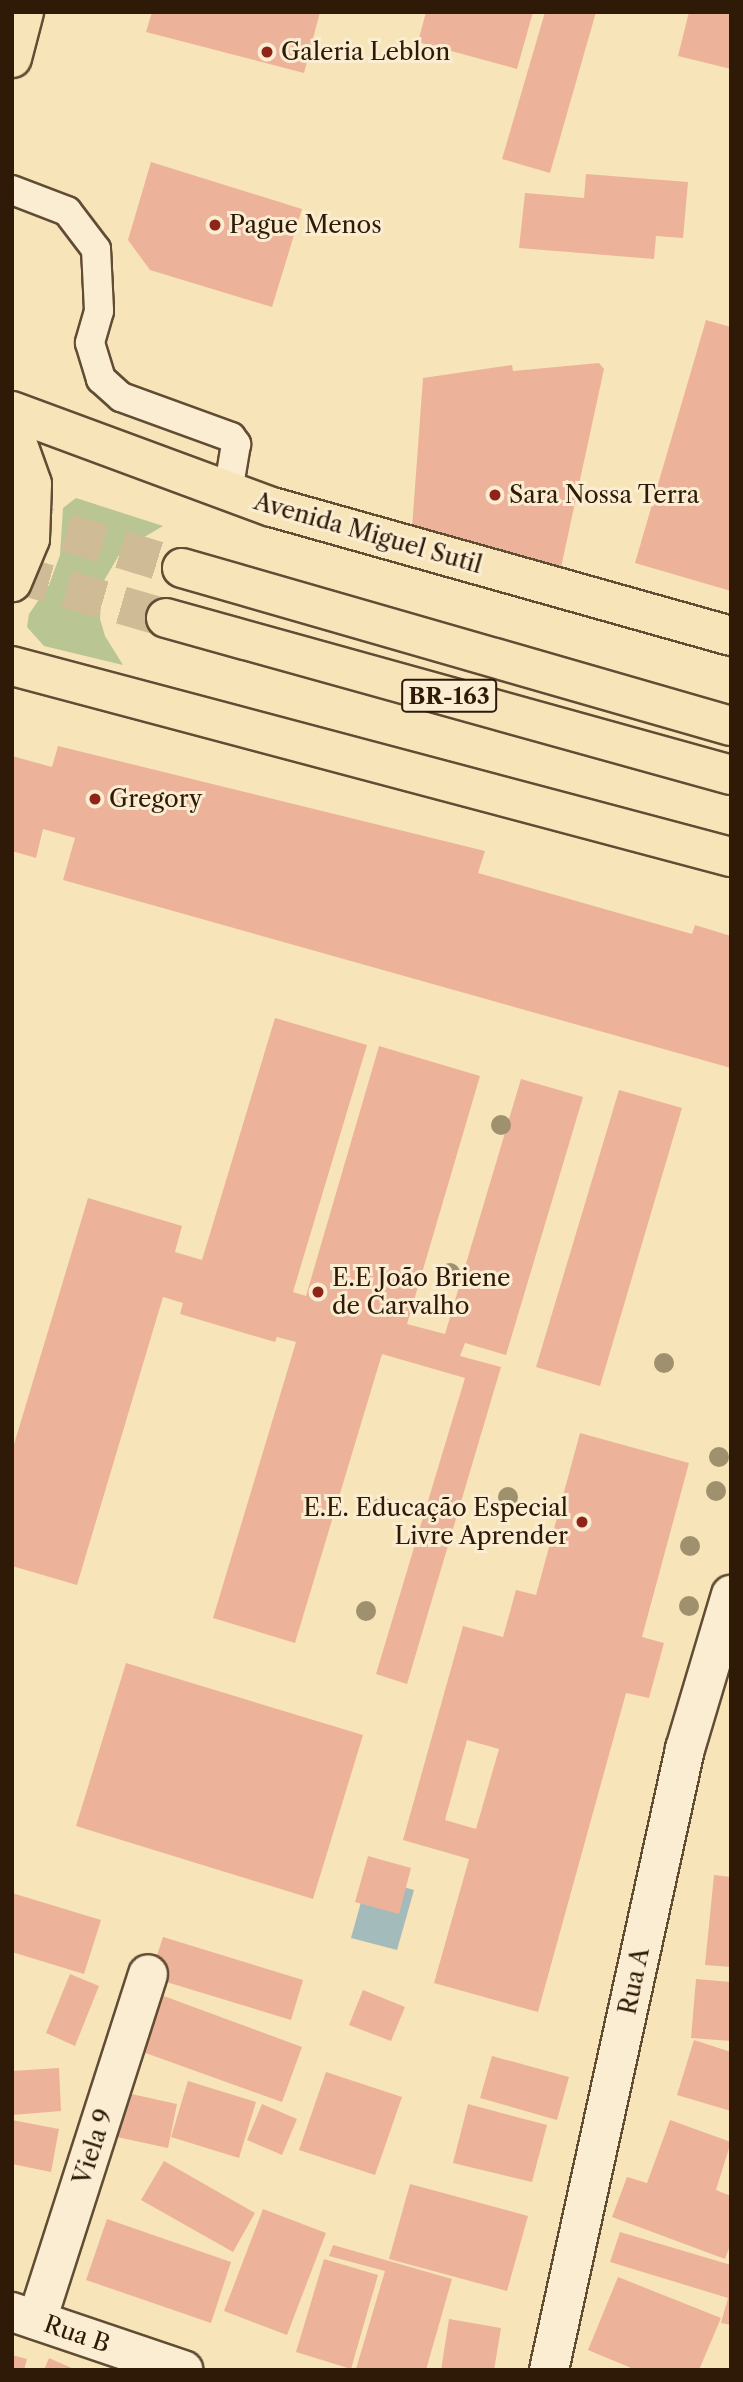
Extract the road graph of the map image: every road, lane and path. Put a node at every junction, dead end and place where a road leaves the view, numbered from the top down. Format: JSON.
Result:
{"nodes":[{"id":1,"x":24,"y":12,"type":"edge"},
{"id":2,"x":12,"y":58,"type":"edge"},
{"id":3,"x":12,"y":190,"type":"edge"},
{"id":4,"x":12,"y":411,"type":"edge"},
{"id":5,"x":12,"y":428,"type":"edge"},
{"id":6,"x":228,"y":492,"type":"junction"},
{"id":7,"x":182,"y":568,"type":"tunnel mouth"},
{"id":8,"x":12,"y":582,"type":"edge"},
{"id":9,"x":166,"y":618,"type":"tunnel mouth"},
{"id":10,"x":731,"y":636,"type":"edge"},
{"id":11,"x":12,"y":666,"type":"edge"},
{"id":12,"x":731,"y":726,"type":"edge"},
{"id":13,"x":731,"y":775,"type":"edge"},
{"id":14,"x":731,"y":857,"type":"edge"},
{"id":15,"x":731,"y":1595,"type":"edge"},
{"id":16,"x":148,"y":1974,"type":"dead end"},
{"id":17,"x":24,"y":2316,"type":"edge"},
{"id":18,"x":183,"y":2370,"type":"edge"},
{"id":19,"x":550,"y":2370,"type":"edge"}],
"edges":[{"from":1,"to":2,"type":"main road"},
{"from":3,"to":6,"type":"lane"},
{"from":4,"to":6,"type":"main road","name":"Avenida Miguel Sutil"},
{"from":5,"to":8,"type":"main road"},
{"from":6,"to":10,"type":"main road","name":"Avenida Miguel Sutil"},
{"from":7,"to":12,"type":"main road","number":"BR-163"},
{"from":9,"to":13,"type":"main road","number":"BR-163"},
{"from":11,"to":14,"type":"main road"},
{"from":15,"to":19,"type":"street","name":"Rua A"},
{"from":16,"to":17,"type":"street","name":"Viela 9"},
{"from":17,"to":18,"type":"street","name":"Rua B"}]}
